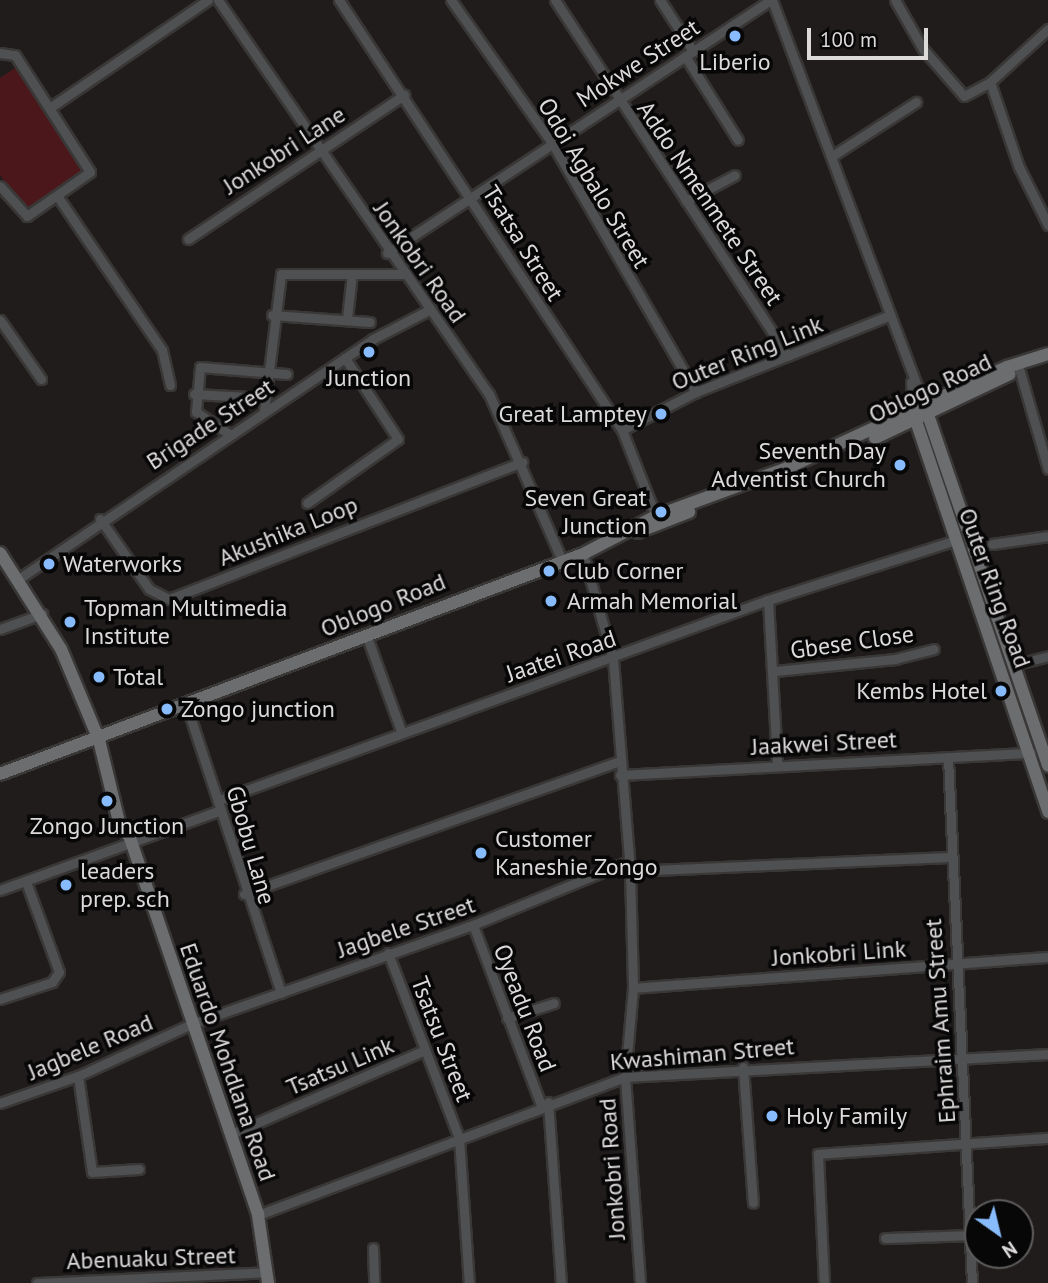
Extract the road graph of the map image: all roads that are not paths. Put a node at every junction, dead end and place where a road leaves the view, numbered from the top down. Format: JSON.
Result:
{"nodes":[{"id":1,"x":208,"y":0,"type":"edge"},
{"id":2,"x":218,"y":0,"type":"edge"},
{"id":3,"x":339,"y":0,"type":"edge"},
{"id":4,"x":451,"y":0,"type":"edge"},
{"id":5,"x":555,"y":0,"type":"edge"},
{"id":6,"x":660,"y":0,"type":"edge"},
{"id":7,"x":772,"y":0,"type":"edge"},
{"id":8,"x":895,"y":0,"type":"edge"},
{"id":9,"x":1048,"y":29,"type":"edge"},
{"id":10,"x":0,"y":53,"type":"edge"},
{"id":11,"x":689,"y":54,"type":"junction"},
{"id":12,"x":990,"y":82,"type":"junction"},
{"id":13,"x":404,"y":95,"type":"junction"},
{"id":14,"x":617,"y":99,"type":"junction"},
{"id":15,"x":916,"y":102,"type":"dead end"},
{"id":16,"x":51,"y":107,"type":"junction"},
{"id":17,"x":738,"y":140,"type":"dead end"},
{"id":18,"x":552,"y":142,"type":"junction"},
{"id":19,"x":320,"y":150,"type":"junction"},
{"id":20,"x":832,"y":156,"type":"junction"},
{"id":21,"x":735,"y":175,"type":"dead end"},
{"id":22,"x":0,"y":187,"type":"edge"},
{"id":23,"x":58,"y":197,"type":"junction"},
{"id":24,"x":471,"y":197,"type":"junction"},
{"id":25,"x":686,"y":201,"type":"junction"},
{"id":26,"x":1048,"y":225,"type":"edge"},
{"id":27,"x":188,"y":239,"type":"dead end"},
{"id":28,"x":387,"y":253,"type":"junction"},
{"id":29,"x":352,"y":274,"type":"junction"},
{"id":30,"x":402,"y":274,"type":"junction"},
{"id":31,"x":429,"y":310,"type":"junction"},
{"id":32,"x":272,"y":315,"type":"junction"},
{"id":33,"x":888,"y":316,"type":"junction"},
{"id":34,"x":347,"y":318,"type":"junction"},
{"id":35,"x":0,"y":320,"type":"edge"},
{"id":36,"x":370,"y":322,"type":"dead end"},
{"id":37,"x":1048,"y":354,"type":"edge"},
{"id":38,"x":788,"y":356,"type":"junction"},
{"id":39,"x":345,"y":358,"type":"junction"},
{"id":40,"x":1016,"y":366,"type":"junction"},
{"id":41,"x":270,"y":370,"type":"junction"},
{"id":42,"x":287,"y":374,"type":"dead end"},
{"id":43,"x":41,"y":379,"type":"dead end"},
{"id":44,"x":170,"y":385,"type":"dead end"},
{"id":45,"x":696,"y":392,"type":"junction"},
{"id":46,"x":194,"y":394,"type":"junction"},
{"id":47,"x":266,"y":398,"type":"junction"},
{"id":48,"x":264,"y":411,"type":"junction"},
{"id":49,"x":920,"y":413,"type":"junction"},
{"id":50,"x":622,"y":430,"type":"junction"},
{"id":51,"x":1043,"y":433,"type":"edge"},
{"id":52,"x":229,"y":434,"type":"junction"},
{"id":53,"x":522,"y":461,"type":"junction"},
{"id":54,"x":1048,"y":469,"type":"edge"},
{"id":55,"x":307,"y":503,"type":"dead end"},
{"id":56,"x":100,"y":519,"type":"junction"},
{"id":57,"x":657,"y":521,"type":"junction"},
{"id":58,"x":1048,"y":536,"type":"edge"},
{"id":59,"x":956,"y":540,"type":"junction"},
{"id":60,"x":992,"y":544,"type":"dead end"},
{"id":61,"x":0,"y":553,"type":"edge"},
{"id":62,"x":583,"y":554,"type":"junction"},
{"id":63,"x":562,"y":560,"type":"junction"},
{"id":64,"x":17,"y":580,"type":"junction"},
{"id":65,"x":768,"y":600,"type":"junction"},
{"id":66,"x":42,"y":614,"type":"junction"},
{"id":67,"x":0,"y":629,"type":"edge"},
{"id":68,"x":367,"y":637,"type":"junction"},
{"id":69,"x":934,"y":649,"type":"dead end"},
{"id":70,"x":1048,"y":656,"type":"edge"},
{"id":71,"x":613,"y":659,"type":"junction"},
{"id":72,"x":1017,"y":664,"type":"junction"},
{"id":73,"x":775,"y":671,"type":"junction"},
{"id":74,"x":187,"y":707,"type":"junction"},
{"id":75,"x":401,"y":731,"type":"junction"},
{"id":76,"x":99,"y":740,"type":"junction"},
{"id":77,"x":1030,"y":753,"type":"junction"},
{"id":78,"x":948,"y":757,"type":"junction"},
{"id":79,"x":620,"y":761,"type":"junction"},
{"id":80,"x":777,"y":763,"type":"junction"},
{"id":81,"x":1048,"y":766,"type":"edge"},
{"id":82,"x":0,"y":774,"type":"edge"},
{"id":83,"x":620,"y":775,"type":"junction"},
{"id":84,"x":220,"y":805,"type":"junction"},
{"id":85,"x":1048,"y":812,"type":"edge"},
{"id":86,"x":130,"y":838,"type":"junction"},
{"id":87,"x":951,"y":857,"type":"junction"},
{"id":88,"x":630,"y":866,"type":"junction"},
{"id":89,"x":26,"y":882,"type":"junction"},
{"id":90,"x":0,"y":890,"type":"edge"},
{"id":91,"x":244,"y":894,"type":"junction"},
{"id":92,"x":473,"y":925,"type":"junction"},
{"id":93,"x":388,"y":953,"type":"junction"},
{"id":94,"x":1048,"y":957,"type":"edge"},
{"id":95,"x":954,"y":964,"type":"junction"},
{"id":96,"x":633,"y":988,"type":"junction"},
{"id":97,"x":281,"y":993,"type":"junction"},
{"id":98,"x":0,"y":999,"type":"edge"},
{"id":99,"x":554,"y":1003,"type":"dead end"},
{"id":100,"x":507,"y":1018,"type":"junction"},
{"id":101,"x":194,"y":1023,"type":"junction"},
{"id":102,"x":425,"y":1050,"type":"junction"},
{"id":103,"x":1048,"y":1054,"type":"edge"},
{"id":104,"x":961,"y":1055,"type":"junction"},
{"id":105,"x":743,"y":1067,"type":"junction"},
{"id":106,"x":78,"y":1076,"type":"junction"},
{"id":107,"x":625,"y":1077,"type":"junction"},
{"id":108,"x":0,"y":1103,"type":"edge"},
{"id":109,"x":545,"y":1103,"type":"junction"},
{"id":110,"x":231,"y":1134,"type":"junction"},
{"id":111,"x":459,"y":1138,"type":"junction"},
{"id":112,"x":1048,"y":1138,"type":"edge"},
{"id":113,"x":967,"y":1142,"type":"junction"},
{"id":114,"x":139,"y":1170,"type":"dead end"},
{"id":115,"x":969,"y":1199,"type":"edge"},
{"id":116,"x":753,"y":1203,"type":"dead end"},
{"id":117,"x":258,"y":1215,"type":"junction"},
{"id":118,"x":964,"y":1235,"type":"edge"},
{"id":119,"x":885,"y":1238,"type":"dead end"},
{"id":120,"x":373,"y":1248,"type":"dead end"},
{"id":121,"x":267,"y":1278,"type":"edge"},
{"id":122,"x":179,"y":1280,"type":"edge"},
{"id":123,"x":37,"y":1283,"type":"edge"},
{"id":124,"x":374,"y":1283,"type":"edge"},
{"id":125,"x":470,"y":1283,"type":"edge"},
{"id":126,"x":561,"y":1283,"type":"edge"},
{"id":127,"x":639,"y":1283,"type":"edge"},
{"id":128,"x":824,"y":1283,"type":"edge"}],
"edges":[{"from":1,"to":16,"type":"street"},
{"from":2,"to":19,"type":"street","name":"Jonkobri Road"},
{"from":3,"to":13,"type":"street","name":"Tsatsa Street"},
{"from":4,"to":18,"type":"street","name":"Odoi Agbalo Street"},
{"from":5,"to":14,"type":"street","name":"Addo Nmenmete Street"},
{"from":6,"to":11,"type":"street"},
{"from":7,"to":11,"type":"street","name":"Mokwe Street"},
{"from":7,"to":20,"type":"street","name":"Outer Ring Road"},
{"from":8,"to":12,"type":"street"},
{"from":9,"to":12,"type":"street"},
{"from":10,"to":16,"type":"street"},
{"from":11,"to":14,"type":"street","name":"Mokwe Street"},
{"from":11,"to":17,"type":"street"},
{"from":12,"to":26,"type":"street"},
{"from":13,"to":19,"type":"street","name":"Jonkobri Lane"},
{"from":13,"to":24,"type":"street","name":"Tsatsa Street"},
{"from":14,"to":18,"type":"street","name":"Mokwe Street"},
{"from":14,"to":25,"type":"street","name":"Addo Nmenmete Street"},
{"from":15,"to":20,"type":"street"},
{"from":16,"to":23,"type":"street"},
{"from":18,"to":24,"type":"street","name":"Mokwe Street"},
{"from":18,"to":45,"type":"street","name":"Odoi Agbalo Street"},
{"from":19,"to":27,"type":"street","name":"Jonkobri Lane"},
{"from":19,"to":28,"type":"street","name":"Jonkobri Road"},
{"from":20,"to":33,"type":"street","name":"Outer Ring Road"},
{"from":21,"to":25,"type":"street"},
{"from":22,"to":23,"type":"street"},
{"from":23,"to":44,"type":"street"},
{"from":24,"to":28,"type":"street","name":"Mokwe Street"},
{"from":24,"to":50,"type":"street","name":"Tsatsa Street"},
{"from":25,"to":38,"type":"street","name":"Addo Nmenmete Street"},
{"from":28,"to":30,"type":"street","name":"Jonkobri Road"},
{"from":29,"to":30,"type":"street"},
{"from":29,"to":32,"type":"street"},
{"from":29,"to":34,"type":"street"},
{"from":30,"to":31,"type":"street","name":"Jonkobri Road"},
{"from":31,"to":39,"type":"street","name":"Brigade Street"},
{"from":31,"to":53,"type":"street","name":"Jonkobri Road"},
{"from":32,"to":34,"type":"street"},
{"from":32,"to":41,"type":"street"},
{"from":33,"to":38,"type":"street","name":"Outer Ring Link"},
{"from":33,"to":49,"type":"street","name":"Outer Ring Road"},
{"from":34,"to":36,"type":"street"},
{"from":35,"to":43,"type":"street"},
{"from":37,"to":40,"type":"main road","name":"Oblogo Road"},
{"from":38,"to":45,"type":"street","name":"Outer Ring Link"},
{"from":39,"to":48,"type":"street","name":"Brigade Street"},
{"from":39,"to":55,"type":"street"},
{"from":40,"to":49,"type":"main road","name":"Oblogo Road"},
{"from":40,"to":51,"type":"street"},
{"from":41,"to":42,"type":"street"},
{"from":41,"to":46,"type":"street"},
{"from":41,"to":47,"type":"street"},
{"from":45,"to":50,"type":"street","name":"Outer Ring Link"},
{"from":46,"to":47,"type":"street"},
{"from":46,"to":52,"type":"street"},
{"from":47,"to":48,"type":"street"},
{"from":48,"to":52,"type":"street","name":"Brigade Street"},
{"from":49,"to":57,"type":"main road","name":"Oblogo Road"},
{"from":49,"to":59,"type":"main road","name":"Outer Ring Road"},
{"from":49,"to":72,"type":"main road","name":"Outer Ring Road"},
{"from":50,"to":57,"type":"street","name":"Tsatsa Street"},
{"from":51,"to":54,"type":"street"},
{"from":52,"to":56,"type":"street","name":"Brigade Street"},
{"from":53,"to":56,"type":"street","name":"Akushika Loop"},
{"from":53,"to":63,"type":"street","name":"Jonkobri Road"},
{"from":56,"to":64,"type":"street","name":"Brigade Street"},
{"from":57,"to":62,"type":"main road","name":"Oblogo Road"},
{"from":58,"to":60,"type":"street"},
{"from":59,"to":65,"type":"street","name":"Jaatei Road"},
{"from":59,"to":77,"type":"main road","name":"Outer Ring Road"},
{"from":61,"to":64,"type":"main road","name":"Eduardo Mohdlana Road"},
{"from":62,"to":63,"type":"main road","name":"Oblogo Road"},
{"from":62,"to":71,"type":"street","name":"Jonkobri Road"},
{"from":63,"to":68,"type":"main road","name":"Oblogo Road"},
{"from":64,"to":66,"type":"main road","name":"Eduardo Mohdlana Road"},
{"from":65,"to":71,"type":"street","name":"Jaatei Road"},
{"from":65,"to":73,"type":"street"},
{"from":66,"to":67,"type":"street"},
{"from":66,"to":76,"type":"main road","name":"Eduardo Mohdlana Road"},
{"from":68,"to":74,"type":"main road","name":"Oblogo Road"},
{"from":68,"to":75,"type":"street"},
{"from":69,"to":73,"type":"street","name":"Gbese Close"},
{"from":70,"to":72,"type":"street"},
{"from":71,"to":75,"type":"street","name":"Jaatei Road"},
{"from":71,"to":79,"type":"street","name":"Jonkobri Road"},
{"from":72,"to":81,"type":"main road","name":"Outer Ring Road"},
{"from":73,"to":80,"type":"street"},
{"from":74,"to":76,"type":"main road","name":"Oblogo Road"},
{"from":74,"to":84,"type":"street","name":"Gbobu Lane"},
{"from":75,"to":84,"type":"street","name":"Jaatei Road"},
{"from":76,"to":82,"type":"main road","name":"Oblogo Road"},
{"from":76,"to":86,"type":"main road","name":"Eduardo Mohdlana Road"},
{"from":77,"to":78,"type":"street","name":"Jaakwei Street"},
{"from":77,"to":85,"type":"main road","name":"Outer Ring Road"},
{"from":78,"to":80,"type":"street","name":"Jaakwei Street"},
{"from":78,"to":87,"type":"street","name":"Ephraim Amu Street"},
{"from":79,"to":83,"type":"street","name":"Jonkobri Road"},
{"from":79,"to":91,"type":"street"},
{"from":80,"to":83,"type":"street","name":"Jaakwei Street"},
{"from":83,"to":88,"type":"street","name":"Jonkobri Road"},
{"from":84,"to":86,"type":"street","name":"Jaatei Road"},
{"from":84,"to":91,"type":"street","name":"Gbobu Lane"},
{"from":86,"to":89,"type":"street","name":"Jaatei Road"},
{"from":86,"to":101,"type":"main road","name":"Eduardo Mohdlana Road"},
{"from":87,"to":88,"type":"street","name":"Jagbele Street"},
{"from":87,"to":95,"type":"street","name":"Ephraim Amu Street"},
{"from":88,"to":92,"type":"street","name":"Jagbele Street"},
{"from":88,"to":96,"type":"street","name":"Jonkobri Road"},
{"from":89,"to":90,"type":"street","name":"Jaatei Road"},
{"from":89,"to":98,"type":"street"},
{"from":91,"to":97,"type":"street","name":"Gbobu Lane"},
{"from":92,"to":93,"type":"street","name":"Jagbele Street"},
{"from":92,"to":100,"type":"street","name":"Oyeadu Road"},
{"from":93,"to":97,"type":"street","name":"Jagbele Street"},
{"from":93,"to":102,"type":"street","name":"Tsatsu Street"},
{"from":94,"to":95,"type":"street","name":"Jonkobri Link"},
{"from":95,"to":96,"type":"street","name":"Jonkobri Link"},
{"from":95,"to":104,"type":"street","name":"Ephraim Amu Street"},
{"from":96,"to":107,"type":"street","name":"Jonkobri Road"},
{"from":97,"to":101,"type":"street","name":"Jagbele Street"},
{"from":99,"to":100,"type":"street"},
{"from":100,"to":109,"type":"street","name":"Oyeadu Road"},
{"from":101,"to":106,"type":"street","name":"Jagbele Road"},
{"from":101,"to":110,"type":"main road","name":"Eduardo Mohdlana Road"},
{"from":102,"to":110,"type":"street","name":"Tsatsu Link"},
{"from":102,"to":111,"type":"street","name":"Tsatsu Street"},
{"from":103,"to":104,"type":"street","name":"Kwashiman Street"},
{"from":104,"to":105,"type":"street","name":"Kwashiman Street"},
{"from":104,"to":113,"type":"street","name":"Ephraim Amu Street"},
{"from":105,"to":107,"type":"street","name":"Kwashiman Street"},
{"from":105,"to":116,"type":"street"},
{"from":106,"to":108,"type":"street","name":"Jagbele Road"},
{"from":106,"to":114,"type":"street"},
{"from":107,"to":109,"type":"street","name":"Kwashiman Street"},
{"from":107,"to":127,"type":"street","name":"Jonkobri Road"},
{"from":109,"to":111,"type":"street","name":"Kwashiman Street"},
{"from":109,"to":126,"type":"street","name":"Oyeadu Road"},
{"from":110,"to":117,"type":"main road","name":"Eduardo Mohdlana Road"},
{"from":111,"to":117,"type":"street","name":"Kwashiman Street"},
{"from":111,"to":125,"type":"street","name":"Tsatsu Street"},
{"from":112,"to":113,"type":"street"},
{"from":113,"to":115,"type":"street","name":"Ephraim Amu Street"},
{"from":113,"to":128,"type":"street"},
{"from":117,"to":121,"type":"main road","name":"Eduardo Mohdlana Road"},
{"from":118,"to":119,"type":"street"},
{"from":120,"to":124,"type":"street"},
{"from":121,"to":122,"type":"street","name":"Abenuaku Street"},
{"from":122,"to":123,"type":"street","name":"Abenuaku Street"}]}
